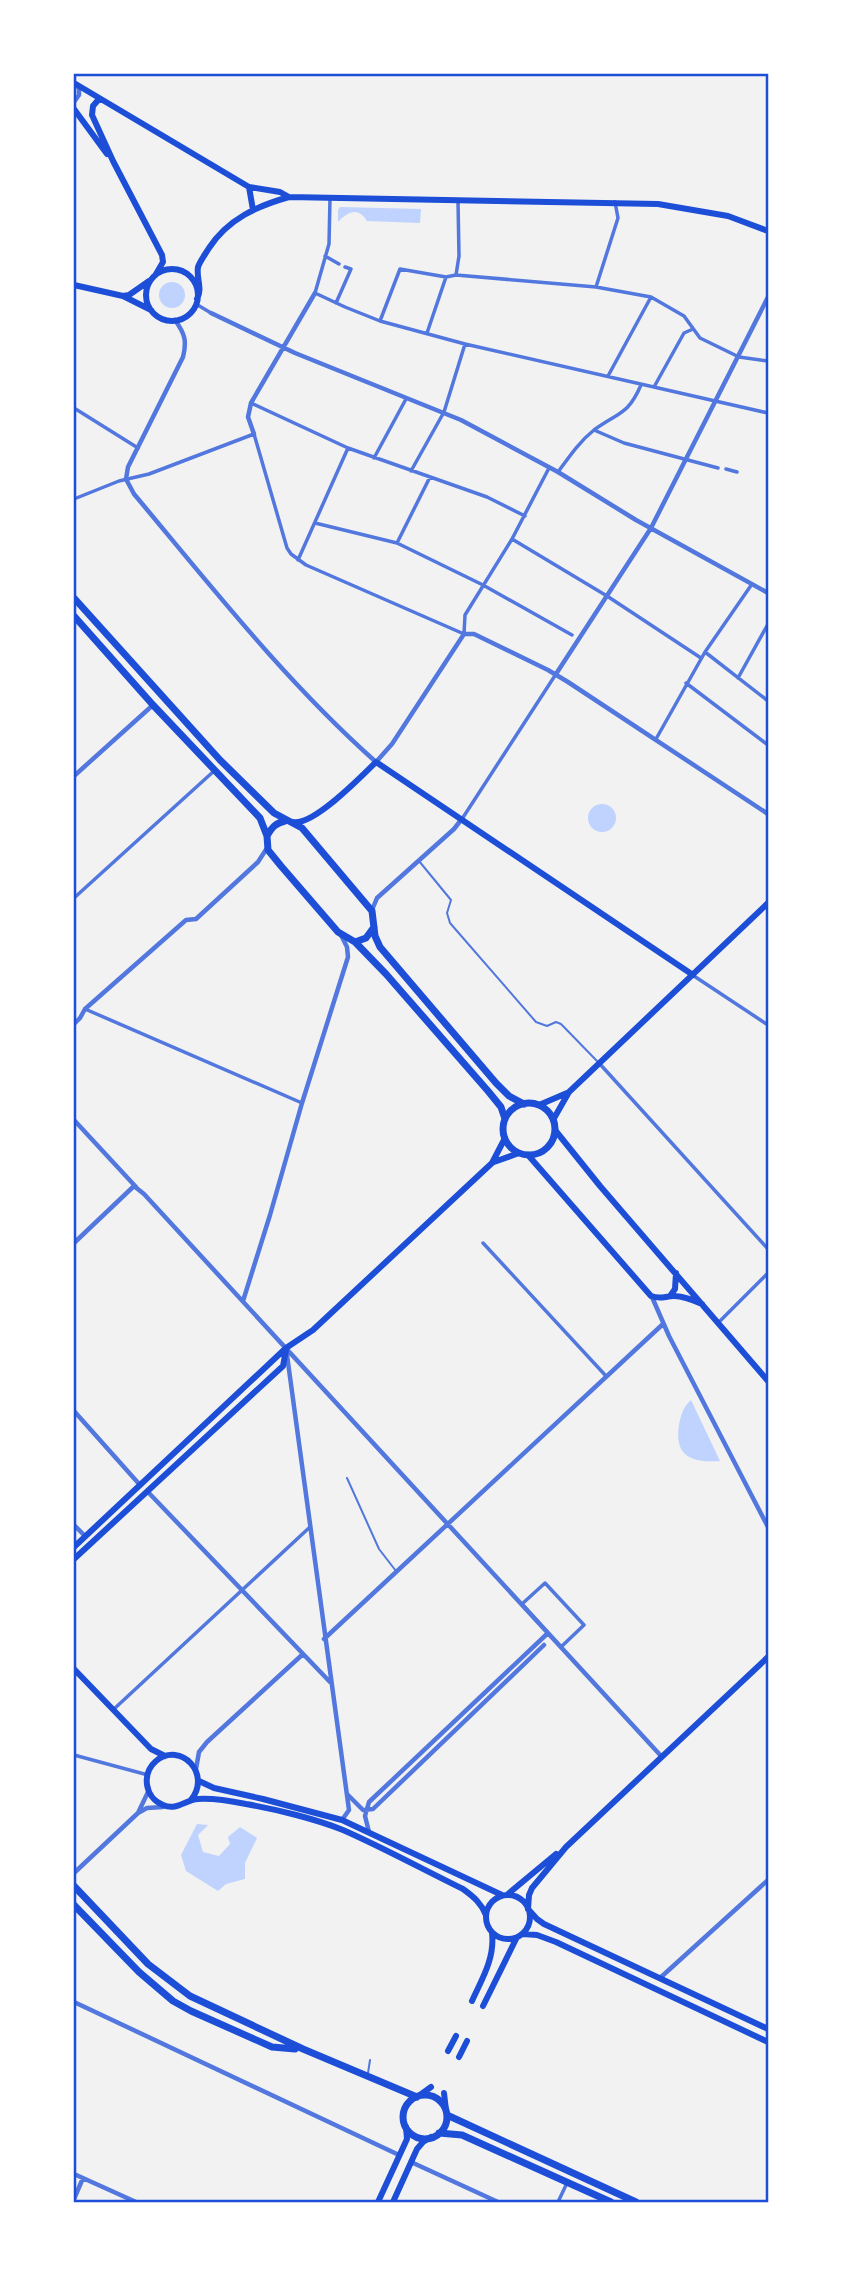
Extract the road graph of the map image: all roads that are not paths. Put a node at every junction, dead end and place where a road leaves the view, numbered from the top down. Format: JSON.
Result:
{"nodes":[{"id":1,"x":75,"y":85,"type":"edge"},
{"id":2,"x":99,"y":99,"type":"junction"},
{"id":3,"x":74,"y":102,"type":"edge"},
{"id":4,"x":74,"y":108,"type":"edge"},
{"id":5,"x":113,"y":161,"type":"junction"},
{"id":6,"x":249,"y":187,"type":"junction"},
{"id":7,"x":289,"y":197,"type":"junction"},
{"id":8,"x":330,"y":198,"type":"junction"},
{"id":9,"x":458,"y":201,"type":"junction"},
{"id":10,"x":615,"y":202,"type":"junction"},
{"id":11,"x":253,"y":210,"type":"junction"},
{"id":12,"x":768,"y":231,"type":"edge"},
{"id":13,"x":325,"y":256,"type":"junction"},
{"id":14,"x":339,"y":264,"type":"dead end"},
{"id":15,"x":345,"y":267,"type":"dead end"},
{"id":16,"x":456,"y":275,"type":"junction"},
{"id":17,"x":154,"y":277,"type":"junction"},
{"id":18,"x":446,"y":277,"type":"junction"},
{"id":19,"x":74,"y":285,"type":"edge"},
{"id":20,"x":596,"y":287,"type":"junction"},
{"id":21,"x":315,"y":293,"type":"junction"},
{"id":22,"x":123,"y":296,"type":"junction"},
{"id":23,"x":651,"y":297,"type":"junction"},
{"id":24,"x":768,"y":297,"type":"edge"},
{"id":25,"x":197,"y":302,"type":"junction"},
{"id":26,"x":336,"y":303,"type":"junction"},
{"id":27,"x":151,"y":310,"type":"junction"},
{"id":28,"x":211,"y":313,"type":"joint"},
{"id":29,"x":176,"y":320,"type":"junction"},
{"id":30,"x":380,"y":321,"type":"junction"},
{"id":31,"x":693,"y":329,"type":"junction"},
{"id":32,"x":427,"y":333,"type":"junction"},
{"id":33,"x":465,"y":344,"type":"junction"},
{"id":34,"x":283,"y":348,"type":"junction"},
{"id":35,"x":739,"y":357,"type":"junction"},
{"id":36,"x":768,"y":361,"type":"edge"},
{"id":37,"x":608,"y":376,"type":"junction"},
{"id":38,"x":641,"y":385,"type":"junction"},
{"id":39,"x":654,"y":387,"type":"junction"},
{"id":40,"x":407,"y":397,"type":"junction"},
{"id":41,"x":716,"y":401,"type":"junction"},
{"id":42,"x":251,"y":402,"type":"junction"},
{"id":43,"x":74,"y":408,"type":"edge"},
{"id":44,"x":444,"y":412,"type":"junction"},
{"id":45,"x":768,"y":412,"type":"edge"},
{"id":46,"x":594,"y":430,"type":"junction"},
{"id":47,"x":254,"y":434,"type":"junction"},
{"id":48,"x":138,"y":448,"type":"junction"},
{"id":49,"x":348,"y":448,"type":"junction"},
{"id":50,"x":374,"y":458,"type":"junction"},
{"id":51,"x":686,"y":461,"type":"junction"},
{"id":52,"x":550,"y":468,"type":"junction"},
{"id":53,"x":718,"y":468,"type":"dead end"},
{"id":54,"x":726,"y":470,"type":"dead end"},
{"id":55,"x":411,"y":471,"type":"junction"},
{"id":56,"x":558,"y":472,"type":"junction"},
{"id":57,"x":737,"y":472,"type":"dead end"},
{"id":58,"x":430,"y":477,"type":"junction"},
{"id":59,"x":126,"y":479,"type":"junction"},
{"id":60,"x":74,"y":499,"type":"edge"},
{"id":61,"x":525,"y":516,"type":"junction"},
{"id":62,"x":314,"y":523,"type":"junction"},
{"id":63,"x":651,"y":528,"type":"junction"},
{"id":64,"x":512,"y":539,"type":"junction"},
{"id":65,"x":397,"y":543,"type":"junction"},
{"id":66,"x":298,"y":560,"type":"junction"},
{"id":67,"x":753,"y":583,"type":"junction"},
{"id":68,"x":483,"y":586,"type":"junction"},
{"id":69,"x":768,"y":593,"type":"edge"},
{"id":70,"x":607,"y":596,"type":"junction"},
{"id":71,"x":74,"y":598,"type":"edge"},
{"id":72,"x":74,"y":616,"type":"edge"},
{"id":73,"x":768,"y":624,"type":"edge"},
{"id":74,"x":464,"y":634,"type":"junction"},
{"id":75,"x":572,"y":635,"type":"dead end"},
{"id":76,"x":705,"y":652,"type":"junction"},
{"id":77,"x":701,"y":658,"type":"junction"},
{"id":78,"x":556,"y":674,"type":"junction"},
{"id":79,"x":738,"y":678,"type":"junction"},
{"id":80,"x":686,"y":683,"type":"junction"},
{"id":81,"x":768,"y":701,"type":"edge"},
{"id":82,"x":153,"y":705,"type":"junction"},
{"id":83,"x":656,"y":739,"type":"junction"},
{"id":84,"x":768,"y":745,"type":"edge"},
{"id":85,"x":376,"y":762,"type":"junction"},
{"id":86,"x":214,"y":771,"type":"junction"},
{"id":87,"x":74,"y":776,"type":"edge"},
{"id":88,"x":768,"y":814,"type":"edge"},
{"id":89,"x":309,"y":818,"type":"junction"},
{"id":90,"x":461,"y":820,"type":"junction"},
{"id":91,"x":289,"y":821,"type":"junction"},
{"id":92,"x":306,"y":832,"type":"junction"},
{"id":93,"x":267,"y":836,"type":"junction"},
{"id":94,"x":267,"y":847,"type":"junction"},
{"id":95,"x":418,"y":861,"type":"junction"},
{"id":96,"x":383,"y":891,"type":"junction"},
{"id":97,"x":360,"y":895,"type":"junction"},
{"id":98,"x":74,"y":898,"type":"edge"},
{"id":99,"x":768,"y":903,"type":"edge"},
{"id":100,"x":372,"y":911,"type":"junction"},
{"id":101,"x":374,"y":926,"type":"junction"},
{"id":102,"x":354,"y":951,"type":"junction"},
{"id":103,"x":692,"y":975,"type":"junction"},
{"id":104,"x":85,"y":1009,"type":"junction"},
{"id":105,"x":74,"y":1024,"type":"edge"},
{"id":106,"x":768,"y":1025,"type":"edge"},
{"id":107,"x":599,"y":1063,"type":"junction"},
{"id":108,"x":569,"y":1092,"type":"junction"},
{"id":109,"x":302,"y":1103,"type":"junction"},
{"id":110,"x":524,"y":1104,"type":"junction"},
{"id":111,"x":539,"y":1105,"type":"junction"},
{"id":112,"x":505,"y":1119,"type":"junction"},
{"id":113,"x":74,"y":1120,"type":"edge"},
{"id":114,"x":553,"y":1120,"type":"junction"},
{"id":115,"x":555,"y":1129,"type":"junction"},
{"id":116,"x":505,"y":1138,"type":"junction"},
{"id":117,"x":519,"y":1153,"type":"junction"},
{"id":118,"x":528,"y":1154,"type":"junction"},
{"id":119,"x":492,"y":1163,"type":"junction"},
{"id":120,"x":134,"y":1186,"type":"junction"},
{"id":121,"x":74,"y":1243,"type":"edge"},
{"id":122,"x":483,"y":1243,"type":"dead end"},
{"id":123,"x":768,"y":1249,"type":"edge"},
{"id":124,"x":676,"y":1273,"type":"junction"},
{"id":125,"x":768,"y":1273,"type":"edge"},
{"id":126,"x":651,"y":1296,"type":"junction"},
{"id":127,"x":670,"y":1296,"type":"junction"},
{"id":128,"x":243,"y":1301,"type":"junction"},
{"id":129,"x":704,"y":1305,"type":"junction"},
{"id":130,"x":719,"y":1322,"type":"junction"},
{"id":131,"x":663,"y":1324,"type":"junction"},
{"id":132,"x":286,"y":1348,"type":"junction"},
{"id":133,"x":606,"y":1376,"type":"junction"},
{"id":134,"x":768,"y":1381,"type":"edge"},
{"id":135,"x":74,"y":1411,"type":"edge"},
{"id":136,"x":346,"y":1478,"type":"dead end"},
{"id":137,"x":140,"y":1485,"type":"junction"},
{"id":138,"x":147,"y":1490,"type":"junction"},
{"id":139,"x":449,"y":1524,"type":"junction"},
{"id":140,"x":74,"y":1525,"type":"edge"},
{"id":141,"x":310,"y":1527,"type":"junction"},
{"id":142,"x":768,"y":1527,"type":"edge"},
{"id":143,"x":85,"y":1536,"type":"junction"},
{"id":144,"x":74,"y":1547,"type":"edge"},
{"id":145,"x":74,"y":1559,"type":"edge"},
{"id":146,"x":396,"y":1572,"type":"junction"},
{"id":147,"x":242,"y":1591,"type":"junction"},
{"id":148,"x":522,"y":1604,"type":"junction"},
{"id":149,"x":542,"y":1626,"type":"junction"},
{"id":150,"x":548,"y":1633,"type":"junction"},
{"id":151,"x":324,"y":1639,"type":"junction"},
{"id":152,"x":544,"y":1644,"type":"dead end"},
{"id":153,"x":561,"y":1647,"type":"junction"},
{"id":154,"x":303,"y":1654,"type":"junction"},
{"id":155,"x":768,"y":1657,"type":"edge"},
{"id":156,"x":74,"y":1669,"type":"edge"},
{"id":157,"x":331,"y":1683,"type":"junction"},
{"id":158,"x":113,"y":1710,"type":"junction"},
{"id":159,"x":146,"y":1745,"type":"junction"},
{"id":160,"x":74,"y":1755,"type":"edge"},
{"id":161,"x":165,"y":1756,"type":"junction"},
{"id":162,"x":663,"y":1757,"type":"junction"},
{"id":163,"x":151,"y":1767,"type":"junction"},
{"id":164,"x":196,"y":1769,"type":"junction"},
{"id":165,"x":148,"y":1775,"type":"junction"},
{"id":166,"x":199,"y":1781,"type":"junction"},
{"id":167,"x":148,"y":1791,"type":"junction"},
{"id":168,"x":347,"y":1794,"type":"junction"},
{"id":169,"x":191,"y":1800,"type":"junction"},
{"id":170,"x":168,"y":1807,"type":"junction"},
{"id":171,"x":365,"y":1810,"type":"junction"},
{"id":172,"x":138,"y":1813,"type":"junction"},
{"id":173,"x":342,"y":1820,"type":"junction"},
{"id":174,"x":369,"y":1832,"type":"junction"},
{"id":175,"x":566,"y":1847,"type":"junction"},
{"id":176,"x":74,"y":1873,"type":"edge"},
{"id":177,"x":768,"y":1880,"type":"edge"},
{"id":178,"x":74,"y":1886,"type":"edge"},
{"id":179,"x":505,"y":1894,"type":"junction"},
{"id":180,"x":74,"y":1905,"type":"edge"},
{"id":181,"x":528,"y":1909,"type":"junction"},
{"id":182,"x":486,"y":1915,"type":"junction"},
{"id":183,"x":492,"y":1933,"type":"junction"},
{"id":184,"x":520,"y":1936,"type":"junction"},
{"id":185,"x":660,"y":1978,"type":"junction"},
{"id":186,"x":472,"y":2001,"type":"dead end"},
{"id":187,"x":74,"y":2002,"type":"edge"},
{"id":188,"x":483,"y":2006,"type":"dead end"},
{"id":189,"x":768,"y":2029,"type":"edge"},
{"id":190,"x":456,"y":2036,"type":"dead end"},
{"id":191,"x":467,"y":2041,"type":"dead end"},
{"id":192,"x":768,"y":2042,"type":"edge"},
{"id":193,"x":303,"y":2049,"type":"junction"},
{"id":194,"x":448,"y":2051,"type":"dead end"},
{"id":195,"x":459,"y":2057,"type":"dead end"},
{"id":196,"x":370,"y":2060,"type":"dead end"},
{"id":197,"x":373,"y":2079,"type":"junction"},
{"id":198,"x":431,"y":2087,"type":"dead end"},
{"id":199,"x":444,"y":2093,"type":"dead end"},
{"id":200,"x":415,"y":2098,"type":"junction"},
{"id":201,"x":446,"y":2112,"type":"junction"},
{"id":202,"x":406,"y":2127,"type":"junction"},
{"id":203,"x":439,"y":2133,"type":"junction"},
{"id":204,"x":431,"y":2137,"type":"junction"},
{"id":205,"x":400,"y":2155,"type":"junction"},
{"id":206,"x":411,"y":2162,"type":"junction"},
{"id":207,"x":74,"y":2174,"type":"edge"},
{"id":208,"x":83,"y":2178,"type":"junction"},
{"id":209,"x":567,"y":2183,"type":"junction"},
{"id":210,"x":74,"y":2199,"type":"edge"},
{"id":211,"x":136,"y":2203,"type":"edge"},
{"id":212,"x":378,"y":2203,"type":"edge"},
{"id":213,"x":393,"y":2203,"type":"edge"},
{"id":214,"x":498,"y":2203,"type":"edge"},
{"id":215,"x":558,"y":2203,"type":"edge"},
{"id":216,"x":611,"y":2203,"type":"edge"},
{"id":217,"x":636,"y":2203,"type":"edge"}],
"edges":[{"from":1,"to":2,"type":"main road"},
{"from":1,"to":3,"type":"street"},
{"from":2,"to":5,"type":"main road"},
{"from":2,"to":6,"type":"main road"},
{"from":4,"to":5,"type":"main road"},
{"from":5,"to":17,"type":"main road"},
{"from":6,"to":7,"type":"main road"},
{"from":6,"to":11,"type":"main road"},
{"from":7,"to":8,"type":"main road"},
{"from":7,"to":11,"type":"main road"},
{"from":8,"to":9,"type":"main road"},
{"from":8,"to":13,"type":"street"},
{"from":9,"to":10,"type":"main road"},
{"from":9,"to":16,"type":"street"},
{"from":10,"to":12,"type":"main road"},
{"from":10,"to":20,"type":"street"},
{"from":11,"to":25,"type":"main road"},
{"from":13,"to":14,"type":"street"},
{"from":13,"to":21,"type":"street"},
{"from":15,"to":26,"type":"street"},
{"from":16,"to":18,"type":"street"},
{"from":16,"to":20,"type":"street"},
{"from":17,"to":22,"type":"main road"},
{"from":17,"to":25,"type":"main road"},
{"from":17,"to":27,"type":"main road"},
{"from":18,"to":30,"type":"street"},
{"from":18,"to":32,"type":"street"},
{"from":19,"to":22,"type":"main road"},
{"from":20,"to":23,"type":"street"},
{"from":21,"to":26,"type":"street"},
{"from":21,"to":34,"type":"street"},
{"from":22,"to":27,"type":"main road"},
{"from":23,"to":31,"type":"street"},
{"from":23,"to":37,"type":"street"},
{"from":24,"to":35,"type":"street"},
{"from":25,"to":28,"type":"street"},
{"from":25,"to":29,"type":"main road"},
{"from":26,"to":30,"type":"street"},
{"from":27,"to":29,"type":"main road"},
{"from":28,"to":34,"type":"street"},
{"from":29,"to":48,"type":"street"},
{"from":30,"to":32,"type":"street"},
{"from":31,"to":35,"type":"street"},
{"from":31,"to":39,"type":"street"},
{"from":32,"to":33,"type":"street"},
{"from":33,"to":37,"type":"street"},
{"from":33,"to":44,"type":"street"},
{"from":34,"to":40,"type":"street"},
{"from":34,"to":42,"type":"street"},
{"from":35,"to":36,"type":"street"},
{"from":35,"to":41,"type":"street"},
{"from":37,"to":38,"type":"street"},
{"from":38,"to":39,"type":"street"},
{"from":38,"to":46,"type":"street"},
{"from":39,"to":41,"type":"street"},
{"from":40,"to":44,"type":"street"},
{"from":40,"to":50,"type":"street"},
{"from":41,"to":45,"type":"street"},
{"from":41,"to":51,"type":"street"},
{"from":42,"to":47,"type":"street"},
{"from":42,"to":49,"type":"street"},
{"from":43,"to":48,"type":"street"},
{"from":44,"to":52,"type":"street"},
{"from":44,"to":55,"type":"street"},
{"from":46,"to":51,"type":"street"},
{"from":46,"to":56,"type":"street"},
{"from":47,"to":59,"type":"street"},
{"from":47,"to":66,"type":"street"},
{"from":48,"to":59,"type":"street"},
{"from":49,"to":50,"type":"street"},
{"from":49,"to":62,"type":"street"},
{"from":50,"to":55,"type":"street"},
{"from":51,"to":53,"type":"street"},
{"from":51,"to":63,"type":"street"},
{"from":52,"to":56,"type":"street"},
{"from":52,"to":61,"type":"street"},
{"from":54,"to":57,"type":"street"},
{"from":55,"to":58,"type":"street"},
{"from":56,"to":63,"type":"street"},
{"from":58,"to":61,"type":"street"},
{"from":58,"to":65,"type":"street"},
{"from":59,"to":60,"type":"street"},
{"from":59,"to":85,"type":"street"},
{"from":61,"to":64,"type":"street"},
{"from":62,"to":65,"type":"street"},
{"from":62,"to":66,"type":"street"},
{"from":63,"to":67,"type":"street"},
{"from":63,"to":70,"type":"street"},
{"from":64,"to":68,"type":"street"},
{"from":64,"to":70,"type":"street"},
{"from":65,"to":68,"type":"street"},
{"from":66,"to":74,"type":"street"},
{"from":67,"to":69,"type":"street"},
{"from":67,"to":76,"type":"street"},
{"from":68,"to":74,"type":"street"},
{"from":68,"to":75,"type":"street"},
{"from":70,"to":77,"type":"street"},
{"from":70,"to":78,"type":"street"},
{"from":71,"to":91,"type":"main road"},
{"from":72,"to":82,"type":"main road"},
{"from":73,"to":79,"type":"street"},
{"from":74,"to":78,"type":"street"},
{"from":74,"to":85,"type":"street"},
{"from":76,"to":77,"type":"street"},
{"from":76,"to":79,"type":"street"},
{"from":77,"to":80,"type":"street"},
{"from":78,"to":83,"type":"street"},
{"from":78,"to":90,"type":"street"},
{"from":79,"to":81,"type":"street"},
{"from":80,"to":83,"type":"street"},
{"from":80,"to":84,"type":"street"},
{"from":82,"to":86,"type":"main road"},
{"from":82,"to":87,"type":"street"},
{"from":83,"to":88,"type":"street"},
{"from":85,"to":89,"type":"main road"},
{"from":85,"to":90,"type":"main road"},
{"from":86,"to":93,"type":"main road"},
{"from":86,"to":98,"type":"street"},
{"from":89,"to":91,"type":"main road"},
{"from":89,"to":92,"type":"main road"},
{"from":90,"to":95,"type":"street"},
{"from":90,"to":103,"type":"main road"},
{"from":91,"to":92,"type":"main road"},
{"from":91,"to":93,"type":"main road"},
{"from":92,"to":97,"type":"main road"},
{"from":93,"to":94,"type":"main road"},
{"from":94,"to":102,"type":"main road"},
{"from":94,"to":104,"type":"street"},
{"from":95,"to":96,"type":"street"},
{"from":95,"to":107,"type":"lane"},
{"from":96,"to":97,"type":"street"},
{"from":96,"to":100,"type":"street"},
{"from":97,"to":100,"type":"main road"},
{"from":99,"to":103,"type":"main road"},
{"from":100,"to":101,"type":"main road"},
{"from":101,"to":102,"type":"main road"},
{"from":101,"to":110,"type":"main road"},
{"from":102,"to":109,"type":"street"},
{"from":102,"to":112,"type":"main road"},
{"from":103,"to":106,"type":"street"},
{"from":103,"to":107,"type":"main road"},
{"from":104,"to":105,"type":"street"},
{"from":104,"to":109,"type":"street"},
{"from":107,"to":108,"type":"main road"},
{"from":107,"to":123,"type":"street"},
{"from":108,"to":111,"type":"main road"},
{"from":108,"to":114,"type":"main road"},
{"from":109,"to":128,"type":"street"},
{"from":110,"to":111,"type":"main road"},
{"from":110,"to":112,"type":"main road"},
{"from":111,"to":114,"type":"main road"},
{"from":112,"to":116,"type":"main road"},
{"from":113,"to":120,"type":"street"},
{"from":114,"to":115,"type":"main road"},
{"from":115,"to":118,"type":"main road"},
{"from":115,"to":124,"type":"main road"},
{"from":116,"to":117,"type":"main road"},
{"from":116,"to":119,"type":"main road"},
{"from":117,"to":118,"type":"main road"},
{"from":117,"to":119,"type":"main road"},
{"from":118,"to":126,"type":"main road"},
{"from":119,"to":132,"type":"main road"},
{"from":120,"to":121,"type":"street"},
{"from":120,"to":128,"type":"street"},
{"from":122,"to":133,"type":"street"},
{"from":124,"to":127,"type":"main road"},
{"from":124,"to":129,"type":"main road"},
{"from":125,"to":130,"type":"street"},
{"from":126,"to":127,"type":"main road"},
{"from":126,"to":131,"type":"street"},
{"from":127,"to":129,"type":"main road"},
{"from":128,"to":132,"type":"street"},
{"from":129,"to":130,"type":"main road"},
{"from":130,"to":134,"type":"main road"},
{"from":131,"to":133,"type":"street"},
{"from":131,"to":142,"type":"street"},
{"from":132,"to":137,"type":"main road"},
{"from":132,"to":138,"type":"main road"},
{"from":132,"to":139,"type":"street"},
{"from":132,"to":141,"type":"street"},
{"from":133,"to":139,"type":"street"},
{"from":135,"to":137,"type":"street"},
{"from":136,"to":146,"type":"lane"},
{"from":137,"to":143,"type":"main road"},
{"from":138,"to":145,"type":"main road"},
{"from":138,"to":147,"type":"street"},
{"from":139,"to":146,"type":"street"},
{"from":139,"to":148,"type":"street"},
{"from":140,"to":143,"type":"street"},
{"from":141,"to":147,"type":"street"},
{"from":141,"to":151,"type":"street"},
{"from":143,"to":144,"type":"main road"},
{"from":146,"to":151,"type":"street"},
{"from":147,"to":154,"type":"street"},
{"from":147,"to":158,"type":"street"},
{"from":148,"to":149,"type":"street"},
{"from":148,"to":153,"type":"street"},
{"from":149,"to":150,"type":"street"},
{"from":149,"to":153,"type":"street"},
{"from":150,"to":153,"type":"street"},
{"from":150,"to":171,"type":"street"},
{"from":151,"to":157,"type":"street"},
{"from":152,"to":171,"type":"street"},
{"from":153,"to":162,"type":"street"},
{"from":154,"to":157,"type":"street"},
{"from":154,"to":164,"type":"street"},
{"from":155,"to":162,"type":"main road"},
{"from":156,"to":158,"type":"main road"},
{"from":157,"to":168,"type":"street"},
{"from":158,"to":159,"type":"main road"},
{"from":159,"to":161,"type":"main road"},
{"from":159,"to":163,"type":"main road"},
{"from":160,"to":165,"type":"street"},
{"from":161,"to":163,"type":"main road"},
{"from":161,"to":164,"type":"main road"},
{"from":162,"to":175,"type":"main road"},
{"from":163,"to":165,"type":"main road"},
{"from":164,"to":166,"type":"main road"},
{"from":165,"to":167,"type":"main road"},
{"from":166,"to":169,"type":"main road"},
{"from":166,"to":173,"type":"main road"},
{"from":167,"to":170,"type":"main road"},
{"from":167,"to":172,"type":"street"},
{"from":168,"to":171,"type":"street"},
{"from":168,"to":173,"type":"street"},
{"from":169,"to":170,"type":"main road"},
{"from":169,"to":182,"type":"main road"},
{"from":170,"to":172,"type":"street"},
{"from":171,"to":174,"type":"street"},
{"from":172,"to":176,"type":"street"},
{"from":173,"to":174,"type":"main road"},
{"from":174,"to":179,"type":"main road"},
{"from":175,"to":179,"type":"main road"},
{"from":175,"to":181,"type":"main road"},
{"from":177,"to":185,"type":"street"},
{"from":178,"to":193,"type":"main road"},
{"from":179,"to":181,"type":"main road"},
{"from":179,"to":182,"type":"main road"},
{"from":180,"to":193,"type":"main road"},
{"from":181,"to":184,"type":"main road"},
{"from":181,"to":185,"type":"main road"},
{"from":182,"to":183,"type":"main road"},
{"from":183,"to":184,"type":"main road"},
{"from":183,"to":186,"type":"main road"},
{"from":184,"to":188,"type":"main road"},
{"from":184,"to":192,"type":"main road"},
{"from":185,"to":189,"type":"main road"},
{"from":187,"to":205,"type":"street"},
{"from":190,"to":194,"type":"main road"},
{"from":191,"to":195,"type":"main road"},
{"from":193,"to":197,"type":"main road"},
{"from":196,"to":197,"type":"lane"},
{"from":197,"to":200,"type":"main road"},
{"from":198,"to":200,"type":"main road"},
{"from":199,"to":201,"type":"main road"},
{"from":200,"to":201,"type":"main road"},
{"from":200,"to":202,"type":"main road"},
{"from":201,"to":203,"type":"main road"},
{"from":201,"to":217,"type":"main road"},
{"from":202,"to":204,"type":"main road"},
{"from":202,"to":205,"type":"main road"},
{"from":203,"to":204,"type":"main road"},
{"from":203,"to":209,"type":"main road"},
{"from":204,"to":206,"type":"main road"},
{"from":205,"to":212,"type":"main road"},
{"from":206,"to":213,"type":"main road"},
{"from":206,"to":214,"type":"street"},
{"from":207,"to":208,"type":"street"},
{"from":208,"to":210,"type":"street"},
{"from":208,"to":211,"type":"street"},
{"from":209,"to":215,"type":"street"},
{"from":209,"to":216,"type":"main road"}]}
